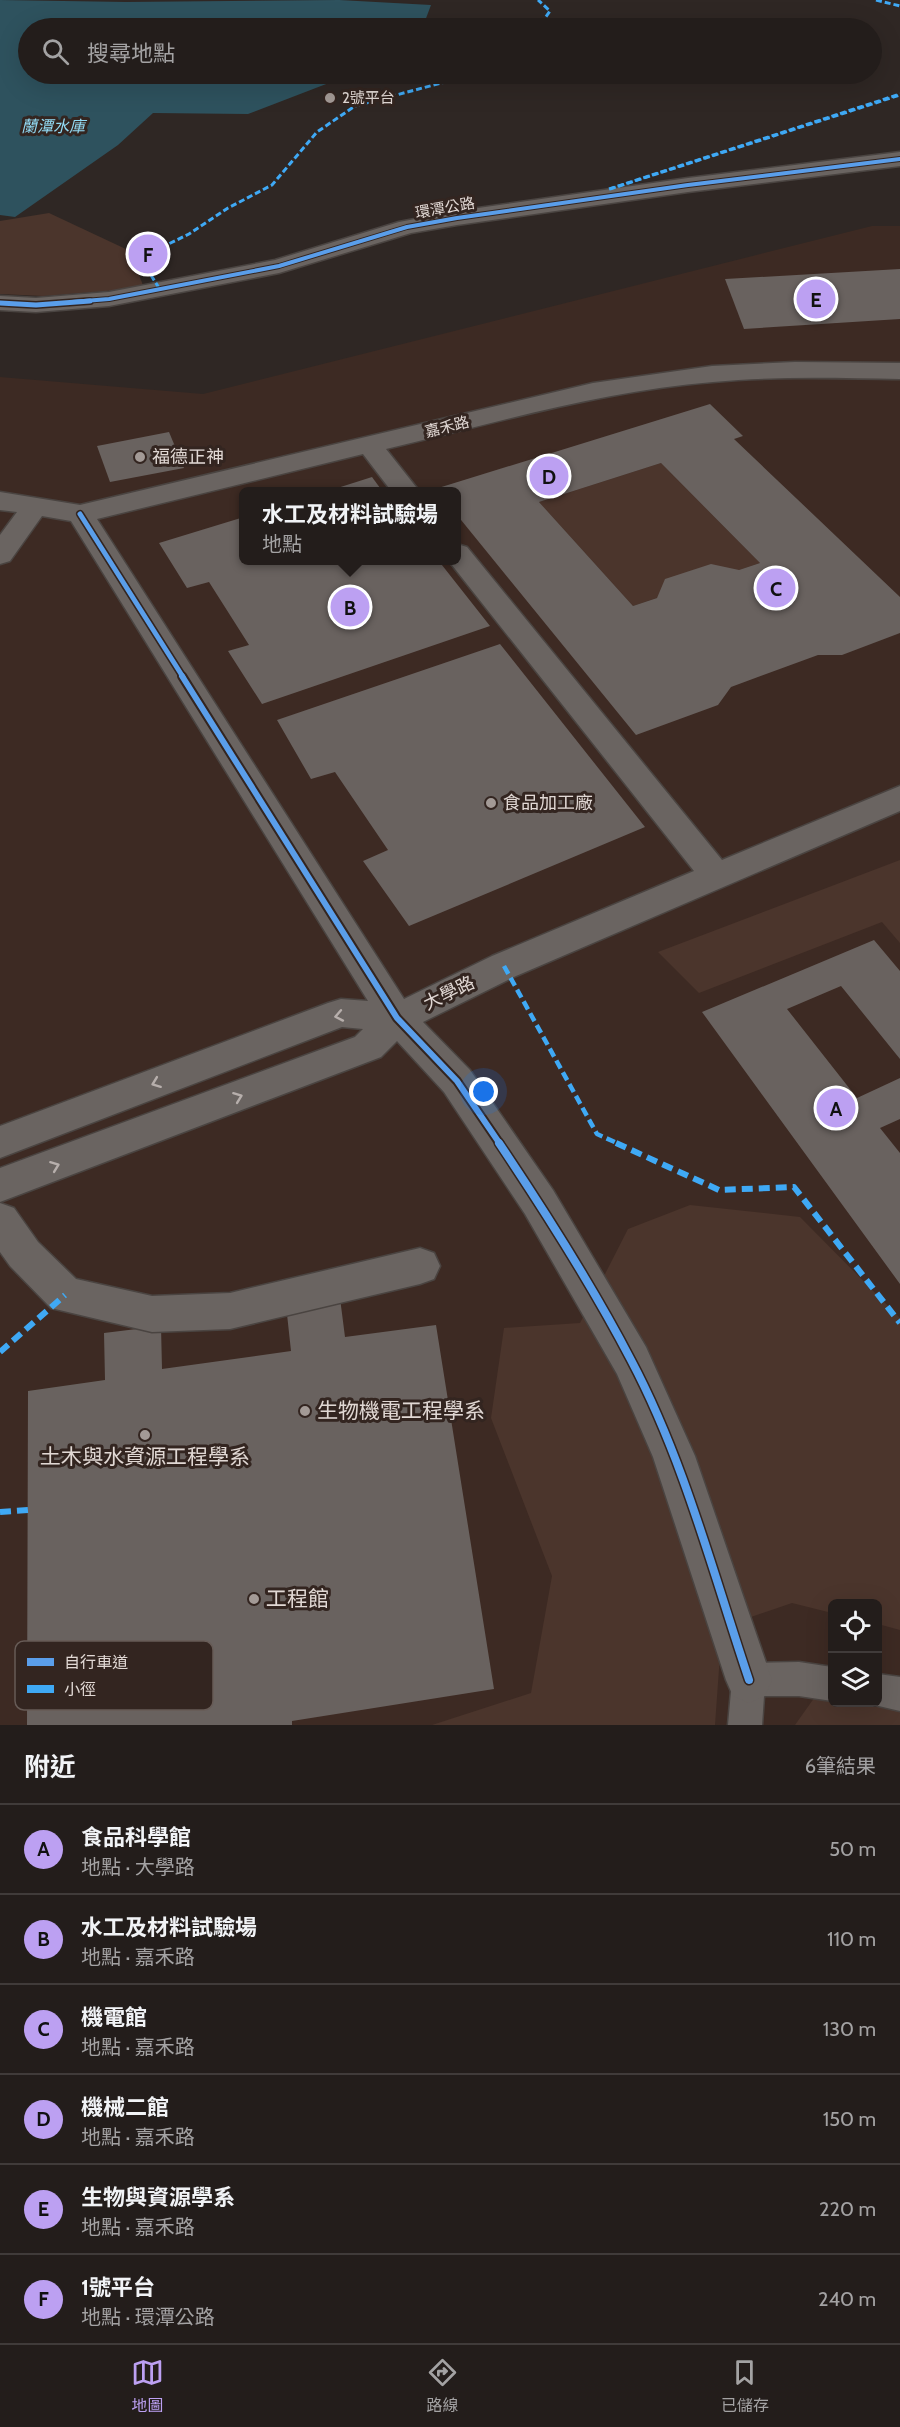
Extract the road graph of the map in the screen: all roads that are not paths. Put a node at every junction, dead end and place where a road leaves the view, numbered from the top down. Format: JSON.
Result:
{"nodes":[{"id":1,"x":900,"y":159,"type":"edge"},
{"id":2,"x":0,"y":303,"type":"edge"},
{"id":3,"x":900,"y":371,"type":"edge"},
{"id":4,"x":370,"y":446,"type":"junction"},
{"id":5,"x":403,"y":487,"type":"edge"},
{"id":6,"x":0,"y":501,"type":"edge"},
{"id":7,"x":36,"y":505,"type":"junction"},
{"id":8,"x":80,"y":514,"type":"junction"},
{"id":9,"x":0,"y":555,"type":"edge"},
{"id":10,"x":461,"y":559,"type":"edge"},
{"id":11,"x":900,"y":798,"type":"edge"},
{"id":12,"x":716,"y":875,"type":"junction"},
{"id":13,"x":397,"y":1018,"type":"junction"},
{"id":14,"x":0,"y":1142,"type":"edge"},
{"id":15,"x":0,"y":1185,"type":"edge"},
{"id":16,"x":0,"y":1220,"type":"edge"},
{"id":17,"x":420,"y":1266,"type":"dead end"},
{"id":18,"x":749,"y":1680,"type":"junction"},
{"id":19,"x":828,"y":1683,"type":"edge"},
{"id":20,"x":882,"y":1692,"type":"edge"},
{"id":21,"x":900,"y":1694,"type":"edge"},
{"id":22,"x":745,"y":1725,"type":"edge"}],
"edges":[{"from":1,"to":2,"type":"street","name":"環潭公路"},
{"from":3,"to":4,"type":"street","name":"嘉禾路"},
{"from":4,"to":5,"type":"street"},
{"from":4,"to":8,"type":"street","name":"嘉禾路"},
{"from":6,"to":7,"type":"street","name":"嘉禾路"},
{"from":7,"to":8,"type":"street","name":"嘉禾路"},
{"from":7,"to":9,"type":"street"},
{"from":8,"to":13,"type":"street"},
{"from":10,"to":12,"type":"street"},
{"from":11,"to":12,"type":"street","name":"大學路"},
{"from":12,"to":13,"type":"street","name":"大學路"},
{"from":13,"to":14,"type":"street","one_way":true},
{"from":15,"to":13,"type":"street","name":"大學路","one_way":true},
{"from":13,"to":18,"type":"street"},
{"from":16,"to":17,"type":"street"},
{"from":18,"to":19,"type":"lane"},
{"from":18,"to":22,"type":"lane"},
{"from":20,"to":21,"type":"lane"}]}
